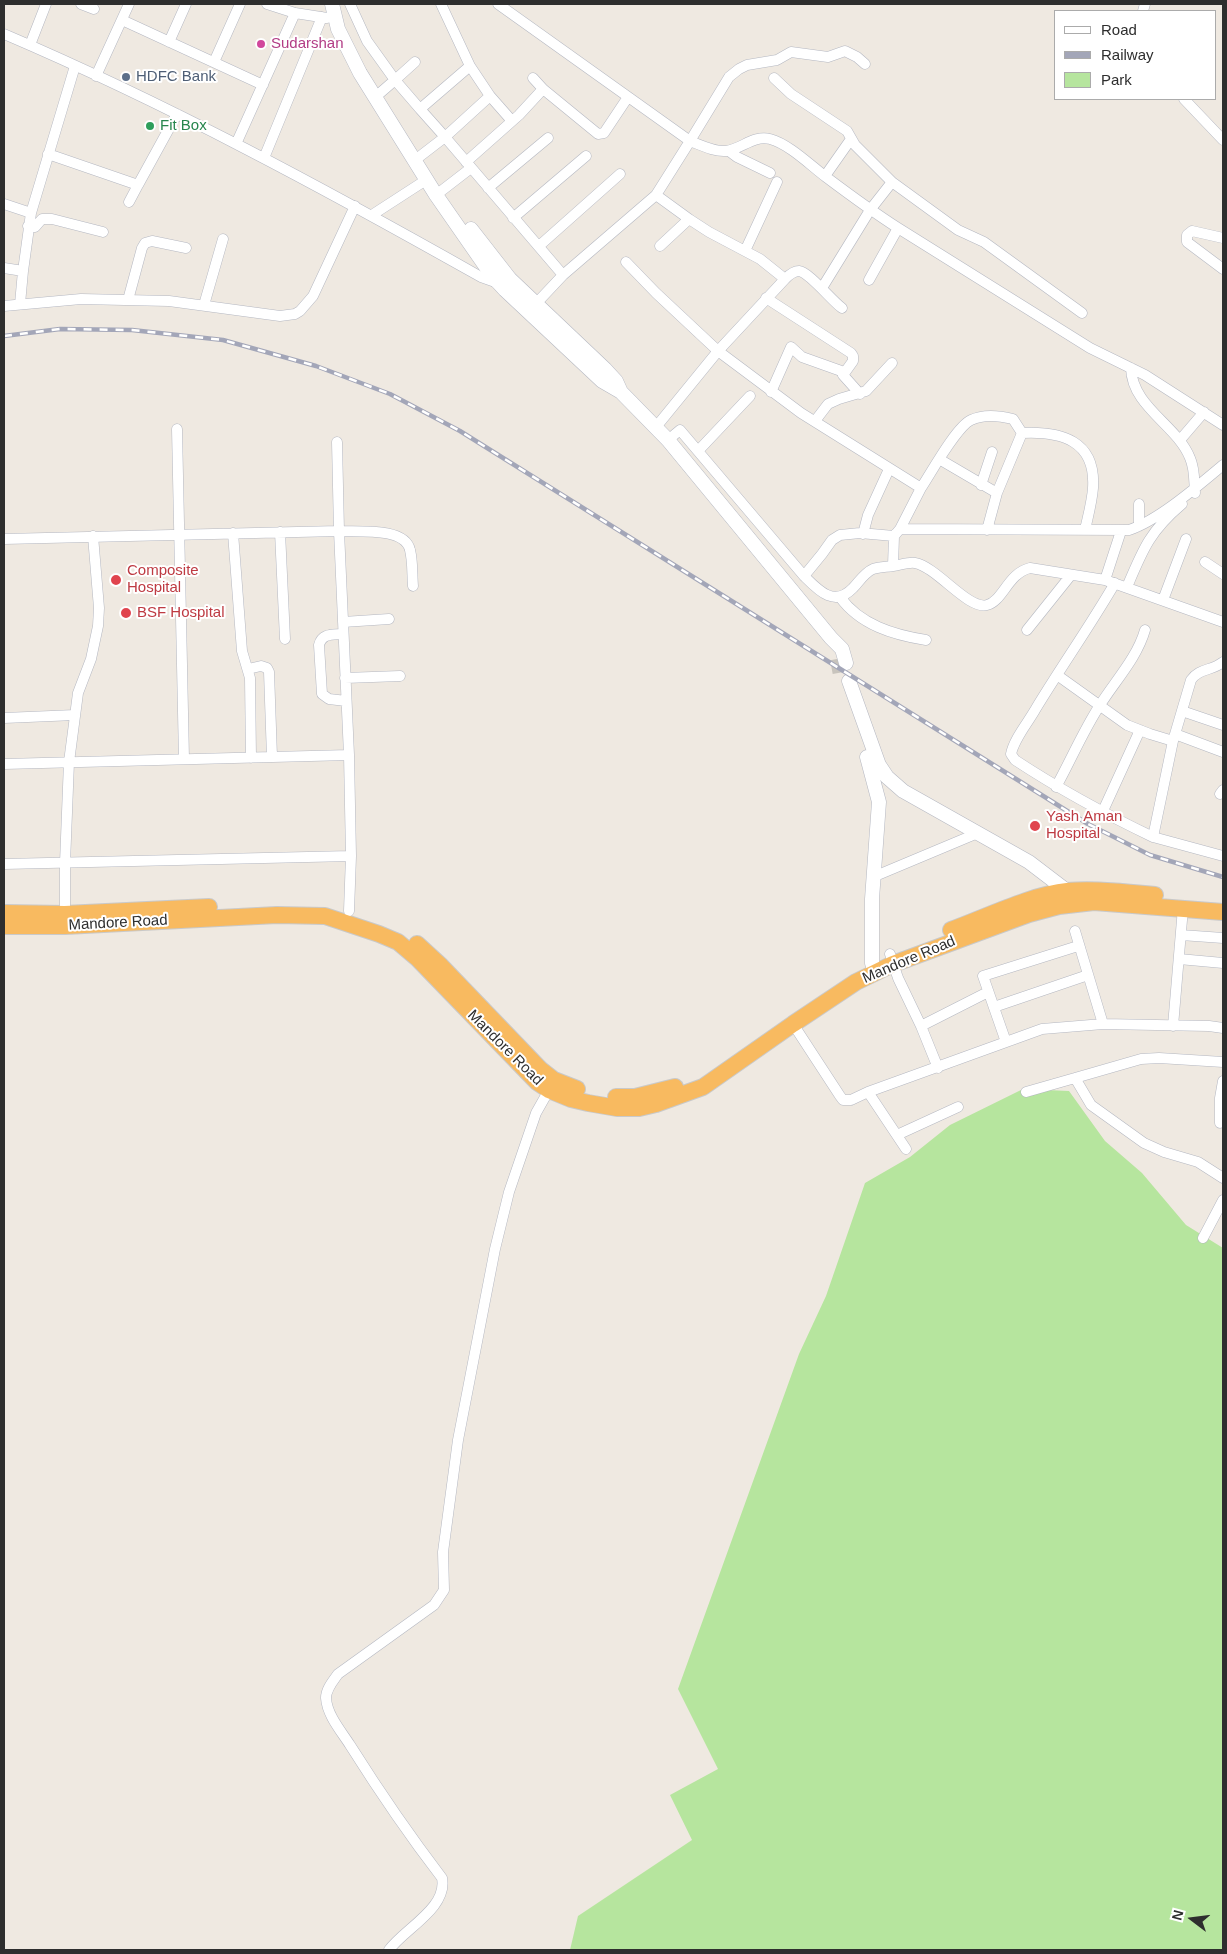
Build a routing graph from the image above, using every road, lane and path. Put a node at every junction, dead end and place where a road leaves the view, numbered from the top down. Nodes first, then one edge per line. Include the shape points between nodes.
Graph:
1 (46, 4) edge
2 (81, 4) edge
3 (129, 4) edge
4 (186, 4) edge
5 (240, 4) edge
6 (267, 4) edge
7 (332, 4) edge
8 (339, 4) edge
9 (350, 4) edge
10 (441, 4) edge
11 (498, 4) edge
12 (94, 9) dead end
13 (295, 13) junction
14 (328, 18) junction
15 (122, 20) junction
16 (4, 34) edge
17 (169, 42) junction
18 (30, 45) junction
19 (214, 62) junction
20 (415, 62) dead end
21 (865, 64) dead end
22 (76, 66) junction
23 (470, 66) junction
24 (96, 76) junction
25 (533, 78) dead end
26 (774, 78) dead end
27 (395, 80) junction
28 (263, 85) junction
29 (543, 89) junction
30 (380, 94) junction
31 (490, 96) junction
32 (628, 97) junction
33 (1185, 100) edge
34 (420, 109) junction
35 (177, 114) junction
36 (512, 121) junction
37 (445, 137) junction
38 (548, 138) dead end
39 (851, 139) junction
40 (1223, 140) edge
41 (690, 141) junction
42 (236, 144) junction
43 (729, 151) junction
44 (48, 154) junction
45 (586, 156) dead end
46 (419, 157) junction
47 (264, 158) junction
48 (469, 165) junction
49 (770, 173) dead end
50 (620, 174) dead end
51 (825, 176) junction
52 (426, 180) junction
53 (777, 182) dead end
54 (892, 182) junction
55 (138, 185) junction
56 (488, 188) junction
57 (439, 192) junction
58 (656, 195) junction
59 (129, 202) dead end
60 (4, 204) edge
61 (355, 206) junction
62 (870, 210) junction
63 (31, 213) junction
64 (372, 215) junction
65 (513, 218) junction
66 (689, 219) junction
67 (28, 226) junction
68 (898, 228) junction
69 (103, 232) dead end
70 (1223, 238) edge
71 (223, 239) dead end
72 (540, 246) junction
73 (660, 246) dead end
74 (186, 248) dead end
75 (744, 251) junction
76 (626, 262) dead end
77 (493, 266) junction
78 (4, 268) edge
79 (1223, 269) edge
80 (23, 271) junction
81 (471, 271) junction
82 (563, 275) junction
83 (785, 279) junction
84 (869, 280) dead end
85 (505, 281) junction
86 (822, 288) junction
87 (766, 298) junction
88 (128, 300) junction
89 (20, 304) junction
90 (204, 305) junction
91 (4, 306) edge
92 (532, 307) junction
93 (842, 308) dead end
94 (1082, 313) dead end
95 (718, 352) junction
96 (892, 363) dead end
97 (1131, 368) junction
98 (844, 372) junction
99 (771, 392) junction
100 (860, 394) junction
101 (750, 396) dead end
102 (1204, 412) junction
103 (815, 421) junction
104 (1223, 425) edge
105 (656, 427) junction
106 (177, 429) dead end
107 (1022, 433) junction
108 (668, 440) junction
109 (1180, 440) junction
110 (337, 442) dead end
111 (698, 451) junction
112 (992, 452) dead end
113 (939, 459) junction
114 (1223, 465) edge
115 (889, 469) junction
116 (981, 485) junction
117 (921, 488) junction
118 (1194, 488) junction
119 (997, 493) junction
120 (1139, 504) dead end
121 (1140, 526) junction
122 (987, 530) junction
123 (1085, 530) junction
124 (339, 531) junction
125 (1121, 531) junction
126 (280, 532) junction
127 (897, 532) junction
128 (233, 533) junction
129 (179, 534) junction
130 (863, 534) junction
131 (93, 536) junction
132 (4, 539) edge
133 (1186, 539) dead end
134 (1205, 562) dead end
135 (893, 566) junction
136 (1223, 574) edge
137 (1071, 575) junction
138 (804, 576) junction
139 (1110, 581) junction
140 (413, 586) dead end
141 (1127, 587) junction
142 (840, 597) junction
143 (1164, 600) junction
144 (389, 619) dead end
145 (343, 622) junction
146 (1223, 622) edge
147 (1027, 630) dead end
148 (1145, 630) dead end
149 (344, 634) junction
150 (285, 639) dead end
151 (926, 640) dead end
152 (1223, 662) edge
153 (248, 669) junction
154 (843, 669) junction
155 (1057, 675) junction
156 (400, 676) dead end
157 (346, 678) junction
158 (346, 701) junction
159 (1100, 705) junction
160 (1182, 711) junction
161 (75, 715) junction
162 (4, 718) edge
163 (1223, 725) edge
164 (1140, 730) junction
165 (1174, 738) junction
166 (1223, 752) edge
167 (349, 755) junction
168 (272, 757) junction
169 (251, 758) junction
170 (184, 759) junction
171 (69, 762) junction
172 (4, 764) edge
173 (1056, 787) junction
174 (1102, 813) junction
175 (978, 833) junction
176 (1153, 837) junction
177 (351, 856) junction
178 (1223, 856) edge
179 (64, 863) junction
180 (4, 864) edge
181 (873, 877) junction
182 (1067, 891) junction
183 (1223, 902) edge
184 (1184, 908) junction
185 (349, 911) junction
186 (1223, 912) edge
187 (4, 913) edge
188 (65, 920) junction
189 (4, 926) edge
190 (1074, 931) dead end
191 (1181, 935) junction
192 (1223, 938) edge
193 (1078, 946) junction
194 (892, 959) junction
195 (1179, 959) junction
196 (1223, 963) edge
197 (873, 968) junction
198 (1088, 975) junction
199 (988, 992) junction
200 (994, 1007) junction
201 (793, 1024) junction
202 (1103, 1024) junction
203 (921, 1026) junction
204 (1173, 1026) junction
205 (1223, 1028) edge
206 (1006, 1042) junction
207 (1223, 1062) edge
208 (938, 1068) junction
209 (1075, 1078) junction
210 (1223, 1081) edge
211 (549, 1090) junction
212 (868, 1092) junction
213 (1026, 1092) dead end
214 (958, 1107) dead end
215 (1220, 1123) dead end
216 (897, 1134) junction
217 (906, 1149) dead end
218 (1223, 1178) edge
219 (1223, 1200) edge
220 (1203, 1238) dead end
221 (388, 1950) edge

1 - 18 street
2 - 12 street
3 - 15 street
4 - 17 street
5 - 19 street
6 - 13 street
7 - 14 main road
8 - 30 main road via 353,48
9 - 27 street via 366,41
10 - 23 street
11 - 32 street
13 - 14 street
13 - 28 street
14 - 47 street
14 - 52 main road
15 - 17 street
15 - 24 street
16 - 18 street
17 - 19 street
18 - 22 street
19 - 28 street
20 - 27 street
21 - 41 street via 845,51 828,57 791,52 777,60 747,65 729,77
22 - 24 street
22 - 44 street
23 - 31 street
23 - 34 street
24 - 35 street
25 - 29 street
26 - 39 street via 797,99 847,132
27 - 30 street
27 - 34 street
28 - 42 street
29 - 32 street via 602,135
29 - 36 street
30 - 46 main road
31 - 36 street
31 - 37 street
32 - 41 street
33 - 40 street
34 - 37 street
35 - 42 street
35 - 55 street
36 - 48 street
37 - 46 street
37 - 48 street
38 - 56 street
39 - 51 street
39 - 54 street
41 - 43 street via 713,150
41 - 58 street
42 - 47 street
43 - 49 street
43 - 51 street via 754,139 770,139 795,152
44 - 55 street
44 - 63 street
45 - 65 street
46 - 57 main road
47 - 61 street
48 - 56 street
48 - 57 street
50 - 72 street
51 - 62 street
52 - 57 main road
52 - 64 street
53 - 75 street
54 - 62 street
54 - 94 street via 958,230 984,242
55 - 59 street
56 - 65 street
57 - 77 main road
58 - 66 street
58 - 82 street
60 - 63 street
61 - 64 street
61 - 90 street via 312,296 300,311 280,316
62 - 68 street
62 - 86 street
63 - 67 street
64 - 81 street
65 - 72 street
66 - 73 street
66 - 75 street
67 - 69 street via 35,227 42,220 52,218
67 - 80 street
68 - 84 street
68 - 97 street via 1090,348
70 - 79 street via 1192,231 1187,236 1187,242
71 - 90 street
72 - 82 street
74 - 88 street via 145,243
75 - 83 street
76 - 95 street
77 - 81 street
77 - 85 main road
78 - 80 street
80 - 89 street
81 - 85 street via 487,280
82 - 92 street
83 - 86 street via 799,271
83 - 87 street
85 - 92 main road
86 - 93 street
87 - 95 street
87 - 98 street via 851,353 853,361
88 - 89 street via 81,299
88 - 90 street
89 - 91 street
92 - 105 main road via 605,368 621,392
95 - 99 street
95 - 105 street
96 - 100 street
97 - 102 street
97 - 109 street via 1141,399
98 - 99 street via 802,357 792,347
98 - 100 street via 844,378
99 - 103 street
100 - 103 street via 828,404
101 - 111 street
102 - 104 street
102 - 109 street
103 - 115 street
105 - 108 main road
106 - 129 street
107 - 113 street via 1017,423 1008,418 997,416 972,420 959,431
107 - 119 street
107 - 123 street via 1043,432 1062,436 1086,451 1093,487
108 - 111 street via 680,430
108 - 154 main road via 831,638
109 - 118 street via 1190,458
110 - 124 street
111 - 138 street
112 - 116 street
113 - 116 street
113 - 117 street
114 - 118 street
115 - 117 street
115 - 130 street
116 - 119 street
117 - 127 street
118 - 121 street
118 - 141 street via 1195,492 1153,533
119 - 122 street
120 - 121 street
121 - 125 street
122 - 123 street
122 - 127 street
123 - 125 street
124 - 126 street
124 - 140 street via 400,536 410,549
124 - 145 street
125 - 139 street
126 - 128 street
126 - 150 street
127 - 130 street
127 - 135 street
128 - 129 street
128 - 153 street via 242,651
129 - 131 street
129 - 170 street
130 - 138 street via 832,540
131 - 132 street
131 - 161 street via 98,626 92,659 78,693
133 - 143 street
134 - 136 street
135 - 137 street via 914,563 928,568 980,605 988,605 995,600 1023,570 1030,568
135 - 142 street via 873,569
137 - 139 street
137 - 147 street
138 - 142 street via 819,591
139 - 141 street
139 - 155 street
141 - 143 street
142 - 151 street via 878,628
143 - 146 street
144 - 145 street
145 - 149 street
148 - 159 street via 1124,671
149 - 157 street
149 - 158 street via 324,636 319,645 322,694 329,699
152 - 160 street via 1195,674
153 - 168 street via 261,666 269,672
153 - 169 street
154 - 175 main road via 882,772 903,790
154 - 181 main road via 845,698 879,797
155 - 159 street
155 - 173 street via 1011,754 1014,760
156 - 157 street
157 - 158 street
158 - 167 street
159 - 164 street via 1127,725
159 - 173 street
160 - 163 street
160 - 165 street
161 - 162 street
161 - 171 street
164 - 165 street
164 - 174 street
165 - 166 street
165 - 176 street
167 - 168 street
167 - 177 street
168 - 169 street
169 - 170 street
170 - 171 street
171 - 172 street
171 - 179 street
173 - 174 street
174 - 176 street
175 - 181 street
175 - 182 main road via 1029,862
176 - 178 street
177 - 179 street
177 - 185 street
179 - 180 street
179 - 188 street
181 - 197 main road
182 - 183 highway, Mandore Road via 1129,892
182 - 194 highway, Mandore Road via 1031,900
184 - 186 highway, Mandore Road
184 - 191 street
184 - 194 highway, Mandore Road via 1094,902 1059,906
185 - 188 highway, Mandore Road via 320,905 272,904
185 - 197 highway, Mandore Road via 394,929 421,946 554,1080 570,1088 618,1097 654,1093 699,1077 823,992
187 - 188 highway, Mandore Road
188 - 189 highway, Mandore Road
188 - 211 highway, Mandore Road via 325,916 362,927 398,942 418,959 537,1082
190 - 193 street
191 - 192 street
191 - 195 street
193 - 198 street
193 - 199 street via 983,976
194 - 197 highway, Mandore Road
194 - 203 street
195 - 196 street
195 - 204 street
197 - 201 highway, Mandore Road
198 - 200 street
198 - 202 street
199 - 200 street
199 - 203 street
200 - 206 street
201 - 211 highway, Mandore Road via 704,1087 656,1104 617,1108 571,1099
201 - 212 street via 843,1100
202 - 204 street
202 - 206 street via 1042,1029
203 - 208 street
204 - 205 street
206 - 208 street
207 - 209 street via 1141,1059
208 - 212 street
209 - 213 street
209 - 218 street via 1091,1105 1144,1144 1205,1165
210 - 215 street
211 - 221 street via 536,1113 509,1192 485,1294 456,1449 443,1552 444,1590 434,1605 338,1674 326,1696 332,1716 358,1758 394,1814 442,1878 444,1887 434,1906
212 - 216 street
214 - 216 street
216 - 217 street
219 - 220 street

